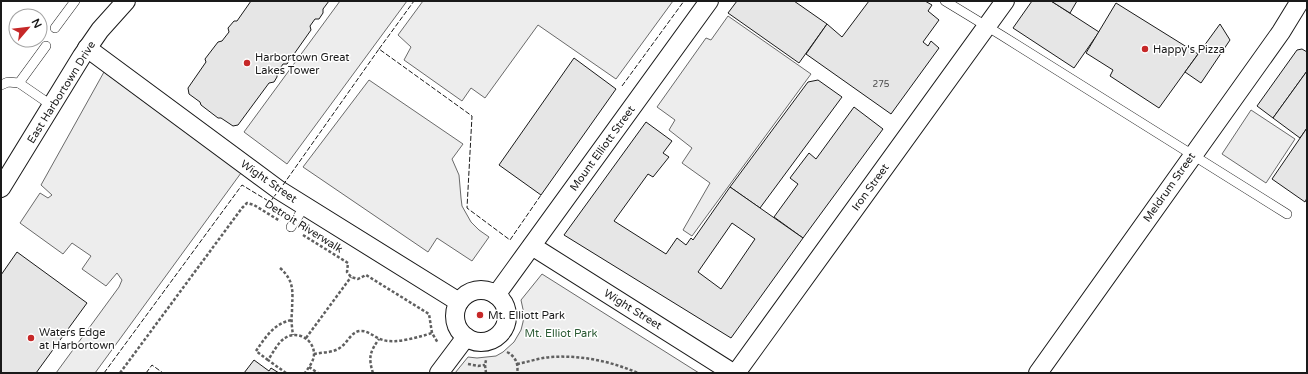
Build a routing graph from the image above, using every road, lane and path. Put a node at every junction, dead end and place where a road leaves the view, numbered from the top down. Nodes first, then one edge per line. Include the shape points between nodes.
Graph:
1 (75, 1) edge
2 (126, 1) edge
3 (708, 1) edge
4 (945, 1) edge
5 (1005, 1) edge
6 (1300, 1) edge
7 (986, 26) junction
8 (55, 28) dead end
9 (45, 48) edge
10 (87, 48) junction
11 (19, 83) junction
12 (1, 85) edge
13 (51, 105) junction
14 (1192, 155) junction
15 (1, 188) edge
16 (305, 206) junction
17 (1287, 214) dead end
18 (291, 227) junction
19 (532, 246) junction
20 (280, 268) dead end
21 (351, 277) junction
22 (496, 295) junction
23 (459, 302) junction
24 (292, 320) junction
25 (432, 333) junction
26 (293, 335) junction
27 (466, 336) junction
28 (306, 338) junction
29 (379, 339) junction
30 (442, 347) dead end
31 (507, 352) dead end
32 (314, 354) junction
33 (268, 360) junction
34 (486, 360) dead end
35 (463, 362) dead end
36 (517, 364) junction
37 (485, 365) junction
38 (310, 367) junction
39 (282, 372) edge
40 (120, 373) edge
41 (286, 373) edge
42 (305, 373) edge
43 (318, 373) edge
44 (373, 373) edge
45 (439, 373) edge
46 (486, 373) edge
47 (516, 373) edge
48 (638, 373) edge
49 (734, 373) edge
50 (1038, 373) edge

1 - 8 lane
2 - 10 street, East Harbortown Drive
3 - 19 street, Mount Elliott Street
4 - 7 lane
5 - 7 street, Iron Street
6 - 14 street, Meldrum Street via 1281,32
7 - 14 lane
7 - 49 street, Iron Street
9 - 11 lane
10 - 13 street, East Harbortown Drive
10 - 16 street, Wight Street via 279,190
11 - 12 lane via 8,82
11 - 13 lane
13 - 15 street, East Harbortown Drive
14 - 17 lane
14 - 50 street, Meldrum Street
16 - 18 lane
16 - 23 street, Wight Street
18 - 21 path, Detroit Riverwalk via 348,263 347,272
18 - 40 path, Detroit Riverwalk via 247,203
19 - 22 street, Mount Elliott Street
19 - 49 street, Wight Street
20 - 24 path via 288,278 293,292
21 - 25 path via 358,279 366,275 429,314
21 - 28 path
22 - 23 street via 477,290 470,292
22 - 27 street via 504,305 507,316 502,331 488,341 480,342
23 - 27 street via 455,316 460,331
24 - 26 path
24 - 33 path via 273,329 256,351
25 - 29 path via 397,341
25 - 30 path
26 - 28 path
26 - 33 path via 284,338
27 - 45 street
28 - 32 path
29 - 32 path via 367,332 358,332 337,350
29 - 44 path via 370,357
31 - 36 path
32 - 38 path
33 - 39 path
34 - 37 path
35 - 37 path via 471,366
36 - 47 path
36 - 48 path via 549,358 589,358
37 - 46 path
38 - 42 path
38 - 43 path
39 - 41 path

